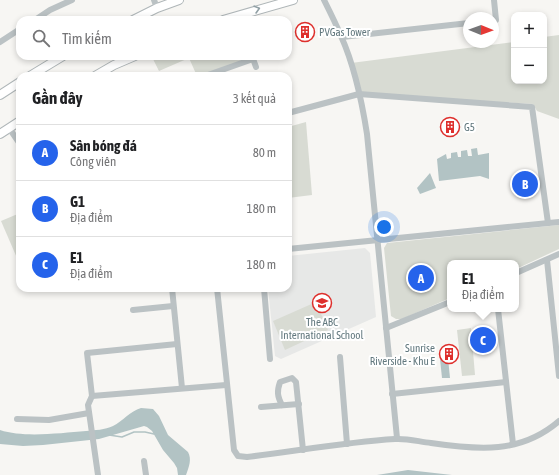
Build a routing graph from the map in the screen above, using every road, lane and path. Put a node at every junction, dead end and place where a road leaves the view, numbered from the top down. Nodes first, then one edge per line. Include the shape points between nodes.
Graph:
1 (72, 0) edge
2 (154, 0) edge
3 (179, 0) edge
4 (293, 0) edge
5 (324, 0) edge
6 (494, 0) edge
7 (157, 8) junction
8 (495, 12) edge
9 (40, 16) edge
10 (140, 16) edge
11 (244, 16) edge
12 (463, 24) edge
13 (16, 32) edge
14 (342, 37) junction
15 (0, 42) edge
16 (56, 60) edge
17 (126, 60) edge
18 (245, 60) edge
19 (253, 60) edge
20 (256, 67) dead end
21 (37, 72) edge
22 (102, 72) edge
23 (215, 72) edge
24 (16, 85) edge
25 (359, 94) junction
26 (0, 95) edge
27 (292, 112) edge
28 (16, 124) edge
29 (9, 128) junction
30 (0, 134) edge
31 (16, 138) edge
32 (559, 222) edge
33 (548, 223) junction
34 (377, 239) junction
35 (292, 249) edge
36 (559, 254) edge
37 (547, 260) junction
38 (519, 272) edge
39 (172, 292) edge
40 (216, 292) edge
41 (264, 292) edge
42 (447, 303) edge
43 (173, 306) junction
44 (133, 310) dead end
45 (498, 312) edge
46 (386, 328) junction
47 (177, 344) junction
48 (340, 357) dead end
49 (270, 359) dead end
50 (559, 376) edge
51 (506, 382) junction
52 (226, 385) junction
53 (182, 388) junction
54 (392, 394) junction
55 (92, 396) junction
56 (299, 404) junction
57 (282, 405) junction
58 (261, 407) dead end
59 (89, 413) junction
60 (17, 418) dead end
61 (559, 421) edge
62 (397, 438) junction
63 (348, 444) junction
64 (513, 444) junction
65 (303, 450) junction
66 (144, 461) dead end
67 (98, 475) edge
68 (146, 475) edge

1 - 9 street
2 - 7 street
3 - 7 main road
11 -> 4 main road
5 - 14 street
6 - 8 street
7 - 10 main road
12 - 14 street
13 - 15 street
14 - 25 street
16 - 21 main road
17 - 22 main road
18 - 23 street
19 - 20 street
24 - 26 main road
25 - 27 street
25 - 33 street via 532,107
25 - 34 street via 367,134
28 - 29 main road
29 - 30 main road
29 - 31 street
32 - 33 street
33 - 34 street
34 - 35 street
34 - 46 street
36 - 37 street
37 - 38 street
37 - 50 street
39 - 43 street
40 - 52 street
41 - 49 street
42 - 46 street
43 - 44 street
43 - 47 street
45 - 51 street
46 - 54 street
47 - 53 street
47 - 55 street via 87,353
48 - 63 street
51 - 54 street
51 - 64 street
52 - 53 street
52 - 65 street via 234,450 238,456
53 - 55 street
54 - 62 street
55 - 59 street via 88,405
56 - 57 street
56 - 57 street via 296,382 292,378 280,382 278,398
56 - 65 street
57 - 58 street
59 - 60 street via 49,420
59 - 67 street
61 - 64 street via 540,434
62 - 63 street
62 - 64 street via 473,448
63 - 65 street
66 - 68 street

